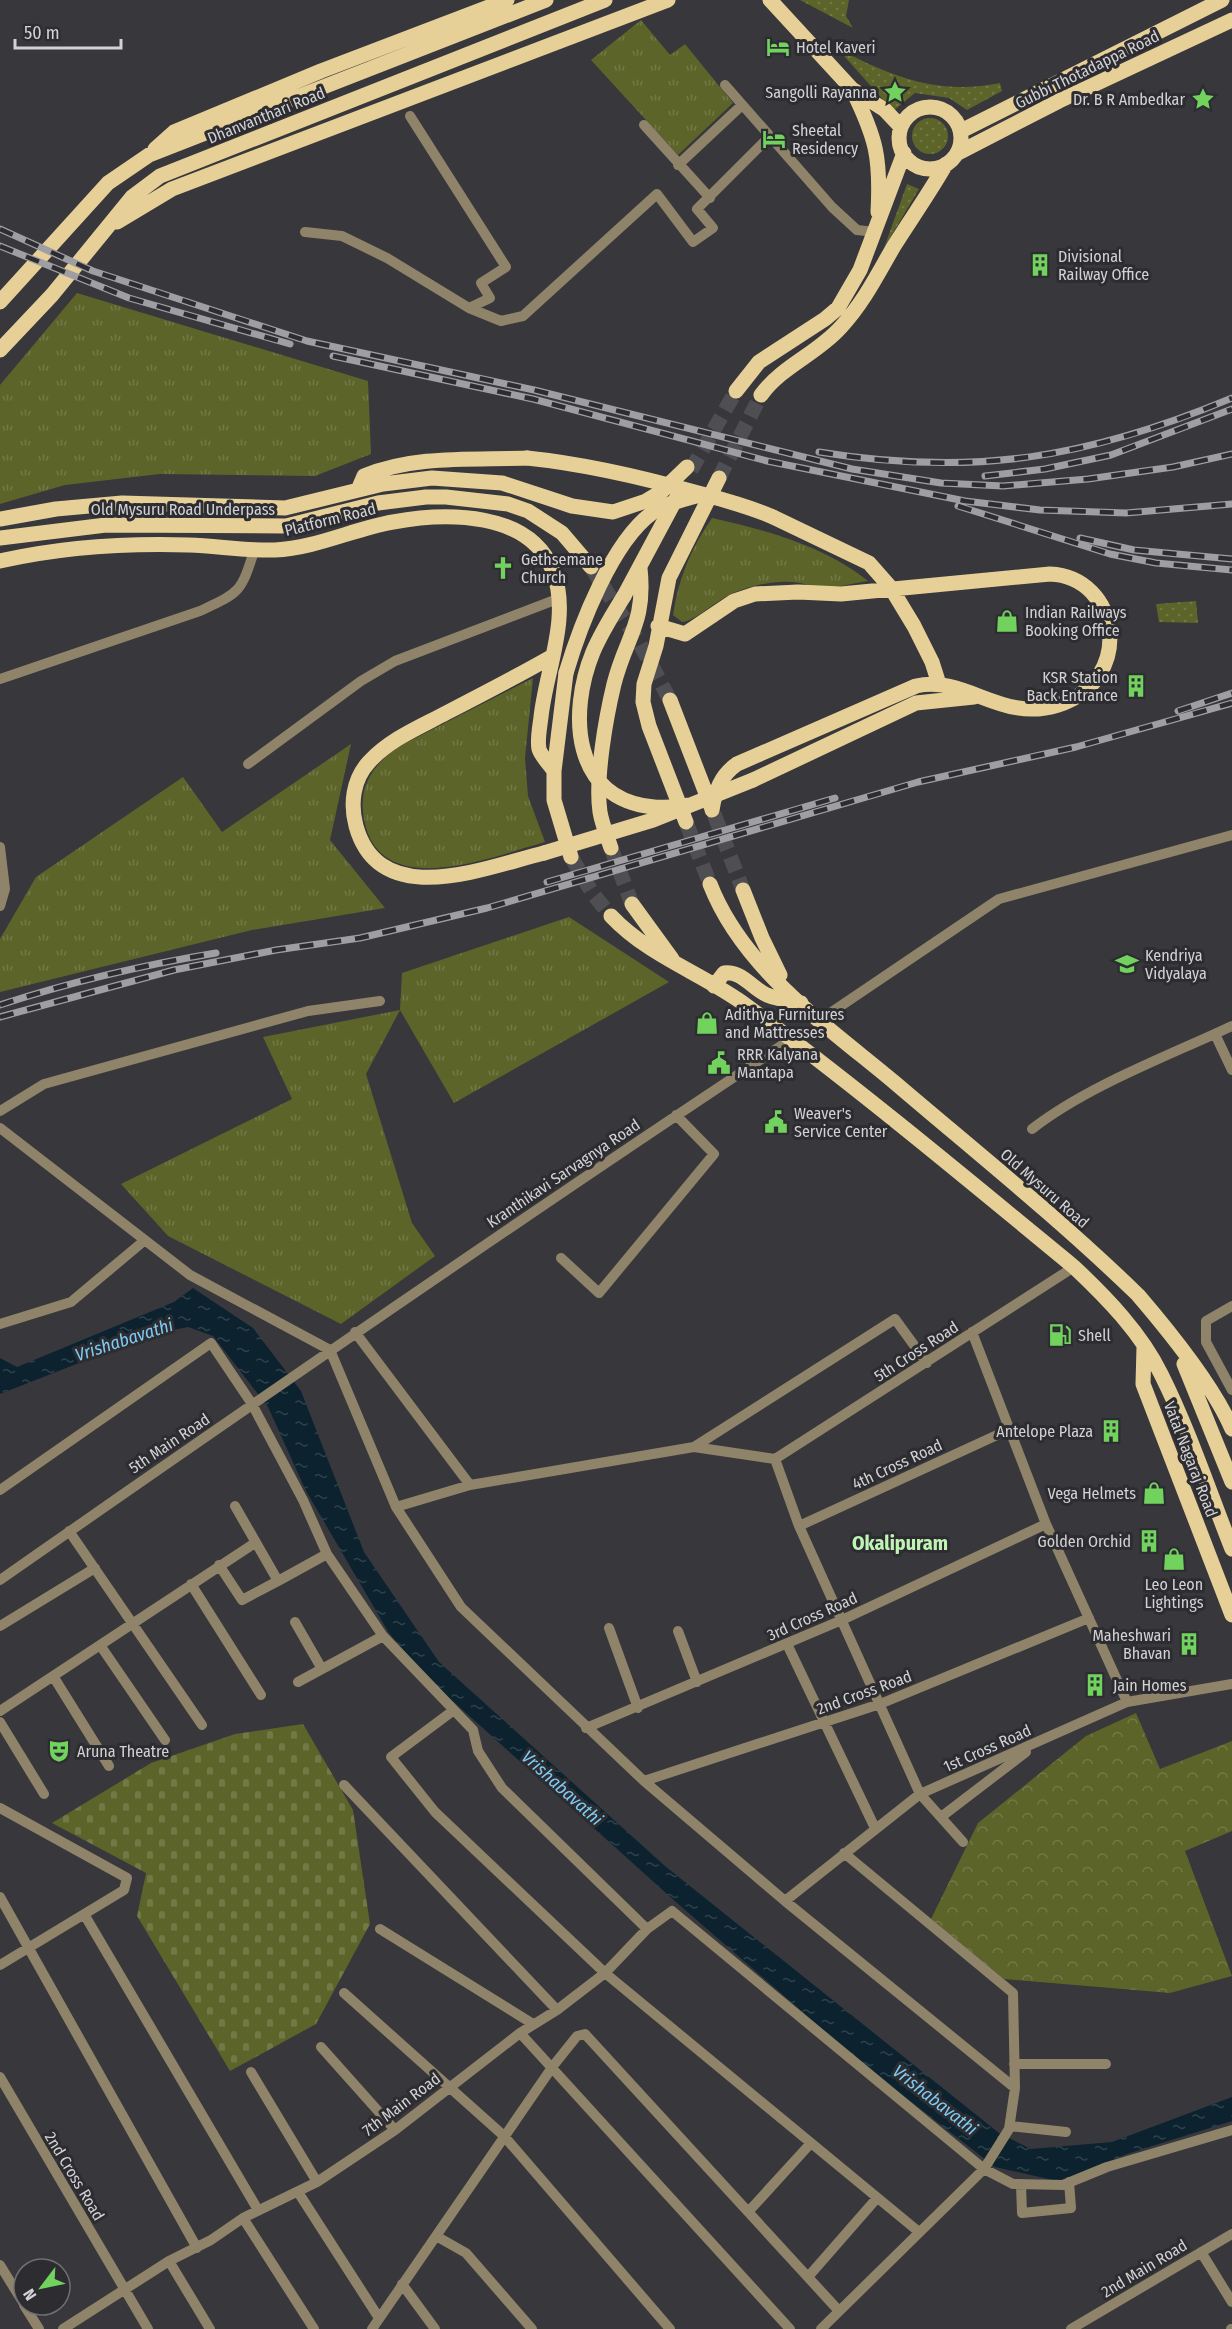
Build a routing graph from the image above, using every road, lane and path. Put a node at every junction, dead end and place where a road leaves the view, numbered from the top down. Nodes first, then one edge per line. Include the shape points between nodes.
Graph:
1 (507, 0) edge
2 (546, 0) edge
3 (605, 0) edge
4 (668, 0) edge
5 (770, 0) edge
6 (1222, 0) edge
7 (1232, 20) edge
8 (725, 85) dead end
9 (852, 89) junction
10 (742, 105) junction
11 (410, 116) dead end
12 (644, 125) dead end
13 (901, 127) junction
14 (961, 131) junction
15 (769, 137) junction
16 (904, 153) junction
17 (958, 153) junction
18 (149, 155) junction
19 (946, 164) junction
20 (678, 165) junction
21 (710, 198) junction
22 (876, 228) junction
23 (104, 230) junction
24 (305, 232) dead end
25 (0, 302) edge
26 (470, 308) junction
27 (0, 350) edge
28 (735, 391) tunnel mouth
29 (760, 395) tunnel mouth
30 (719, 478) tunnel mouth
31 (358, 489) junction
32 (702, 494) junction
33 (0, 519) edge
34 (0, 538) edge
35 (254, 551) junction
36 (0, 561) edge
37 (591, 567) tunnel mouth
38 (640, 568) junction
39 (891, 588) junction
40 (560, 597) junction
41 (658, 626) junction
42 (551, 657) junction
43 (0, 679) edge
44 (939, 684) junction
45 (977, 697) junction
46 (670, 700) tunnel mouth
47 (248, 764) dead end
48 (554, 771) junction
49 (691, 805) junction
50 (686, 822) tunnel mouth
51 (1232, 835) edge
52 (0, 847) edge
53 (611, 848) tunnel mouth
54 (571, 857) tunnel mouth
55 (710, 884) tunnel mouth
56 (743, 890) tunnel mouth
57 (632, 904) tunnel mouth
58 (0, 906) edge
59 (611, 916) tunnel mouth
60 (680, 968) junction
61 (714, 986) junction
62 (380, 1001) dead end
63 (801, 1004) junction
64 (820, 1020) junction
65 (1232, 1026) edge
66 (1215, 1034) junction
67 (790, 1040) junction
68 (1232, 1070) edge
69 (0, 1111) edge
70 (676, 1115) junction
71 (0, 1128) edge
72 (1032, 1129) dead end
73 (145, 1240) junction
74 (561, 1258) dead end
75 (1074, 1267) junction
76 (1232, 1306) edge
77 (0, 1324) edge
78 (355, 1332) junction
79 (972, 1332) junction
80 (1174, 1339) junction
81 (1144, 1347) junction
82 (330, 1350) junction
83 (927, 1363) junction
84 (1232, 1390) edge
85 (252, 1404) junction
86 (1232, 1429) edge
87 (1008, 1430) junction
88 (694, 1448) junction
89 (775, 1459) junction
90 (1232, 1482) edge
91 (470, 1485) junction
92 (0, 1490) edge
93 (235, 1506) dead end
94 (396, 1507) junction
95 (1046, 1524) junction
96 (799, 1526) junction
97 (69, 1531) junction
98 (255, 1543) junction
99 (1232, 1549) edge
100 (327, 1554) junction
101 (219, 1565) junction
102 (95, 1568) junction
103 (0, 1580) edge
104 (278, 1581) junction
105 (191, 1584) junction
106 (1232, 1615) edge
107 (1089, 1618) junction
108 (842, 1620) junction
109 (295, 1622) dead end
110 (132, 1623) junction
111 (0, 1626) edge
112 (609, 1628) dead end
113 (678, 1631) dead end
114 (383, 1636) junction
115 (787, 1644) junction
116 (100, 1645) junction
117 (322, 1669) junction
118 (53, 1676) junction
119 (298, 1682) dead end
120 (697, 1682) junction
121 (1232, 1684) edge
122 (261, 1695) dead end
123 (1127, 1702) junction
124 (880, 1704) junction
125 (638, 1708) junction
126 (454, 1710) junction
127 (0, 1711) edge
128 (826, 1721) junction
129 (0, 1722) edge
130 (202, 1725) dead end
131 (586, 1728) junction
132 (165, 1740) dead end
133 (1040, 1741) junction
134 (109, 1766) dead end
135 (644, 1781) junction
136 (344, 1785) dead end
137 (44, 1794) dead end
138 (920, 1794) junction
139 (0, 1808) edge
140 (941, 1818) junction
141 (875, 1828) junction
142 (963, 1842) dead end
143 (844, 1853) junction
144 (0, 1897) edge
145 (785, 1901) junction
146 (84, 1914) junction
147 (380, 1929) dead end
148 (647, 1929) junction
149 (30, 1947) junction
150 (0, 1965) edge
151 (605, 1973) junction
152 (344, 1993) dead end
153 (557, 2010) junction
154 (533, 2024) junction
155 (520, 2033) junction
156 (321, 2047) dead end
157 (1014, 2064) junction
158 (1106, 2064) dead end
159 (553, 2066) junction
160 (251, 2072) dead end
161 (0, 2077) edge
162 (450, 2087) junction
163 (1015, 2088) junction
164 (1009, 2128) junction
165 (395, 2130) junction
166 (1232, 2130) edge
167 (1066, 2132) dead end
168 (504, 2136) junction
169 (811, 2143) junction
170 (985, 2168) junction
171 (317, 2182) junction
172 (1070, 2182) junction
173 (1022, 2184) junction
174 (298, 2192) junction
175 (877, 2198) junction
176 (258, 2210) junction
177 (749, 2211) junction
178 (243, 2218) junction
179 (919, 2232) junction
180 (1232, 2234) edge
181 (436, 2236) junction
182 (196, 2248) junction
183 (1201, 2252) junction
184 (169, 2261) junction
185 (0, 2265) edge
186 (808, 2277) junction
187 (402, 2284) junction
188 (12, 2285) edge
189 (125, 2289) junction
190 (1232, 2302) edge
191 (839, 2311) junction
192 (379, 2318) junction
193 (63, 2329) edge
194 (148, 2329) edge
195 (210, 2329) edge
196 (314, 2329) edge
197 (372, 2329) edge
198 (435, 2329) edge
199 (532, 2329) edge
200 (670, 2329) edge
201 (790, 2329) edge
202 (821, 2329) edge
203 (1071, 2329) edge

1 - 18 main road via 174,132
2 - 18 main road, Dhanvanthari Road
3 - 23 main road, Dhanvanthari Road via 160,176 132,197
4 - 23 main road via 172,189
5 - 9 main road
6 - 14 main road, Gubbi Thotadappa Road
7 - 17 main road, Gubbi Thotadappa Road
8 - 10 street
9 - 13 main road via 885,110
9 - 22 main road via 870,125 879,158
10 - 15 street
10 - 20 street
11 - 26 street via 506,267 481,283 490,298
12 - 20 street
13 - 14 main road via 915,111 935,107 945,111
13 - 16 main road
14 - 17 main road
15 - 21 street
15 - 22 street via 857,230
16 - 19 main road via 910,161 927,169
16 - 22 main road
17 - 19 main road
18 - 25 main road, Dhanvanthari Road via 108,183
19 - 29 main road via 872,288 839,330 782,372
20 - 21 street
21 - 26 street via 697,209 712,228 693,242 657,194 523,316 501,321
22 - 28 main road via 860,270 838,308 759,362
23 - 27 main road, Dhanvanthari Road via 52,295
24 - 26 street via 342,236
30 - 41 main road via 677,558
31 - 32 main road, bridge via 364,476 384,468 426,461 527,458 606,468
31 - 33 main road via 285,508 122,503 56,508
31 - 38 main road via 432,478 476,479 519,487 572,506 613,512 646,501 689,469
32 - 39 main road, bridge via 750,506 869,563
32 - 48 main road, bridge via 654,512 631,532 616,555 566,673
34 - 37 main road, Old Mysuru Road Underpass via 106,525 286,526 395,500 446,497 508,504 528,511 562,533
35 - 36 main road, Platform Road via 189,545 92,547
35 - 40 main road, Platform Road via 316,543 401,520 471,518 514,530 537,544 553,569
35 - 43 street via 243,584 226,599
38 - 49 main road, bridge via 599,639 587,670 579,729 585,760 617,796 652,807
38 - 53 main road via 640,613 614,683 598,789 600,814
39 - 41 main road via 841,594 755,594 734,601 685,634
39 - 44 main road via 932,662
39 - 45 main road via 1050,574 1073,578 1095,598 1106,617 1111,646 1106,667 1084,693 1061,704 1024,710
40 - 42 main road, Platform Road
40 - 47 street via 395,662 361,681
41 - 50 main road via 643,702
42 - 48 main road, Platform Road via 539,749
42 - 49 main road, bridge via 390,744 362,772 352,801 358,831 378,862 410,877 449,876 544,853
44 - 45 main road
44 - 46 main road via 899,692 737,764 727,772 716,792 713,812
45 - 49 main road, bridge via 916,703
48 - 54 main road via 554,800
51 - 64 street via 999,899
52 - 58 street via 5,890
55 - 63 main road via 738,938
56 - 63 main road via 769,955
57 - 60 main road via 643,924
59 - 60 main road via 643,945
60 - 61 main road
61 - 63 main road via 724,973 732,972 764,994
61 - 67 main road via 742,1002
62 - 69 street via 308,1011 44,1084
63 - 64 main road, Old Mysuru Road
64 - 80 main road, Old Mysuru Road via 1117,1274
65 - 66 street
66 - 68 street
66 - 72 street via 1100,1089
67 - 70 street, Kranthikavi Sarvagnya Road
67 - 75 main road via 878,1104
70 - 74 street via 714,1154 599,1293
70 - 78 street, Kranthikavi Sarvagnya Road
71 - 73 street
73 - 77 street via 70,1302
73 - 82 street via 190,1275
75 - 79 street, 5th Cross Road
75 - 81 main road via 1102,1294
76 - 84 street via 1206,1321 1206,1342
78 - 82 street, 5th Main Road
78 - 91 street
79 - 83 street, 5th Cross Road
79 - 87 street
80 - 86 main road, Old Mysuru Road
80 - 90 main road
81 - 99 main road via 1166,1385
81 - 106 main road, Vatal Nagaraj Road via 1143,1384
82 - 85 street, 5th Main Road
82 - 94 street
83 - 88 street via 895,1318
83 - 89 street, 5th Cross Road
85 - 92 street via 210,1343
85 - 97 street, 5th Main Road
85 - 100 street
87 - 95 street
87 - 96 street, 4th Cross Road
88 - 89 street
88 - 91 street
89 - 96 street
91 - 94 street
93 - 98 street
94 - 131 street via 461,1607
95 - 107 street
95 - 108 street, 3rd Cross Road
96 - 108 street
97 - 102 street
97 - 103 street, 5th Main Road
98 - 101 street
98 - 104 street
100 - 104 street
100 - 114 street
101 - 104 street via 242,1600
101 - 105 street
102 - 110 street
102 - 111 street
105 - 110 street
105 - 122 street
107 - 123 street
107 - 124 street, 2nd Cross Road
108 - 115 street, 3rd Cross Road
108 - 124 street
109 - 117 street
110 - 116 street
110 - 130 street
112 - 125 street
113 - 120 street
114 - 117 street
114 - 126 street
115 - 120 street, 3rd Cross Road
115 - 128 street
116 - 118 street
116 - 132 street
117 - 119 street
118 - 127 street
118 - 134 street
120 - 125 street, 3rd Cross Road
121 - 123 street, 1st Cross Road
123 - 133 street, 1st Cross Road
124 - 128 street, 2nd Cross Road
124 - 138 street
125 - 131 street, 3rd Cross Road
126 - 148 street via 473,1730 478,1751 502,1788
126 - 151 street via 391,1757 435,1812
128 - 135 street, 2nd Cross Road
128 - 141 street
129 - 137 street
131 - 135 street
133 - 138 street, 1st Cross Road
133 - 140 street
135 - 145 street
136 - 153 street
138 - 140 street
138 - 141 street, 1st Cross Road
139 - 146 street via 127,1878 124,1890
140 - 142 street
141 - 143 street, 1st Cross Road
143 - 145 street, 1st Cross Road
143 - 157 street via 1013,1993
144 - 149 street
145 - 163 street
146 - 149 street
146 - 176 street
147 - 154 street
148 - 151 street, 7th Main Road
148 - 170 street, 7th Main Road via 672,1911
149 - 150 street
149 - 182 street
151 - 153 street, 7th Main Road
151 - 169 street
152 - 162 street
153 - 154 street, 7th Main Road
154 - 155 street, 7th Main Road
155 - 159 street
155 - 162 street, 7th Main Road
156 - 165 street
157 - 158 street
157 - 163 street
159 - 168 street
159 - 177 street via 577,2036 585,2034
159 - 201 street
160 - 171 street
161 - 189 street, 2nd Cross Road
162 - 165 street, 7th Main Road
162 - 168 street
163 - 164 street
164 - 167 street
164 - 170 street
165 - 171 street, 7th Main Road
166 - 172 street
168 - 181 street
168 - 200 street
169 - 175 street
169 - 177 street
170 - 173 street via 1013,2184
170 - 179 street
171 - 174 street, 7th Main Road
172 - 173 street
172 - 173 street via 1071,2208 1022,2213
174 - 176 street, 7th Main Road
174 - 192 street
175 - 179 street
175 - 186 street
176 - 178 street, 7th Main Road
177 - 186 street
178 - 182 street, 7th Main Road
178 - 196 street
179 - 191 street
180 - 183 street, 2nd Main Road
181 - 187 street
181 - 199 street via 466,2253
182 - 184 street, 7th Main Road
183 - 190 street
183 - 203 street, 2nd Main Road
184 - 189 street, 7th Main Road
184 - 195 street
185 - 188 street
186 - 191 street
187 - 192 street
187 - 198 street
189 - 193 street, 7th Main Road
189 - 194 street
191 - 202 street
192 - 197 street

